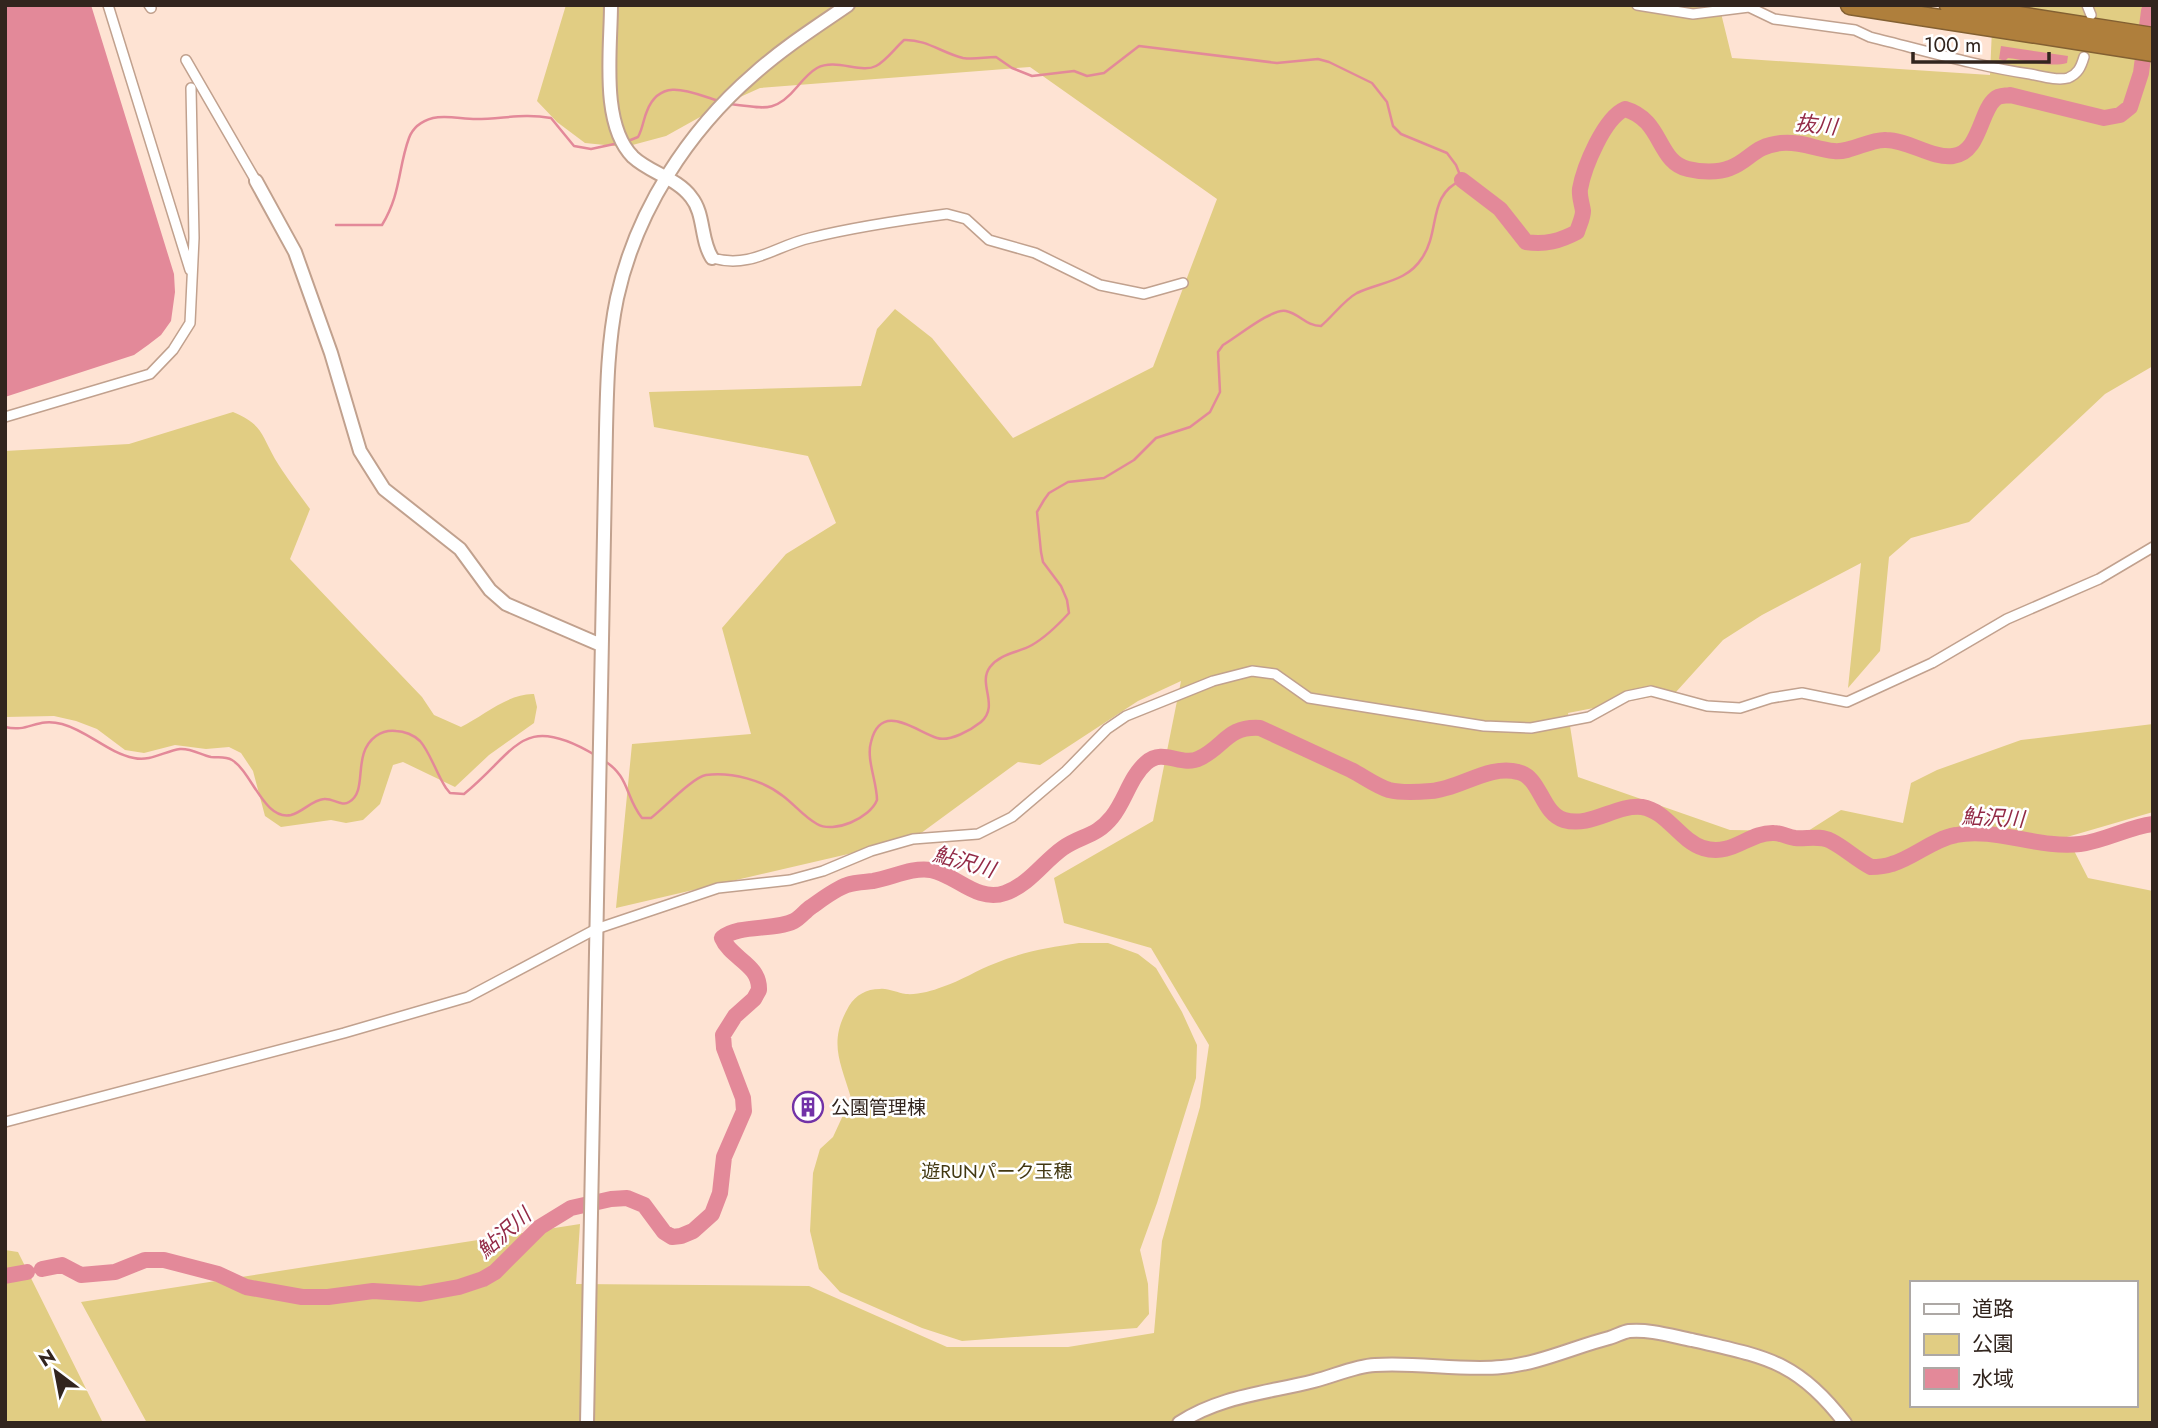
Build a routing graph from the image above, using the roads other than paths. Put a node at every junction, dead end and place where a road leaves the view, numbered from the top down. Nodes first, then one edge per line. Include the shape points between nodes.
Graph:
1 (108, 5) edge
2 (611, 5) edge
3 (848, 5) edge
4 (1850, 5) edge
5 (1949, 5) edge
6 (1642, 6) edge
7 (2153, 37) edge
8 (2111, 38) junction
9 (2153, 52) edge
10 (2084, 57) dead end
11 (187, 60) dead end
12 (191, 88) dead end
13 (666, 178) junction
14 (256, 181) joint
15 (712, 258) joint
16 (191, 275) junction
17 (1183, 283) dead end
18 (5, 417) edge
19 (2153, 547) edge
20 (601, 645) junction
21 (596, 929) junction
22 (5, 1122) edge
23 (587, 1423) edge
24 (1179, 1423) edge
25 (1845, 1423) edge

1 - 16 street
2 - 13 street via 611,109 617,135 634,157
3 - 13 street via 784,50 728,98
4 - 8 highway
5 - 8 highway
6 - 10 street via 1693,14 1749,7 1774,19 1855,30 1981,66 2055,78 2076,74
7 - 8 highway
8 - 9 highway
11 - 14 street
12 - 16 street
13 - 15 street via 691,197
13 - 20 street via 627,262 611,334
14 - 20 street via 295,252 360,451 384,489 460,548 506,604
15 - 17 street via 737,261 773,253 807,238 947,214 966,219 989,240 1035,253 1100,285 1144,294
16 - 18 street via 190,323 150,374
19 - 21 street via 2099,579 2007,619 1931,663 1847,702 1802,693 1740,708 1707,706 1651,691 1627,696 1589,717 1531,728 1484,726 1309,698 1275,674 1252,671 1213,681 1126,716 1021,809 978,834 913,839 823,871 790,880 718,888
20 - 21 street
21 - 22 street via 468,997
21 - 23 street
24 - 25 street via 1229,1399 1372,1365 1505,1367 1630,1331 1661,1333 1781,1364 1805,1379

